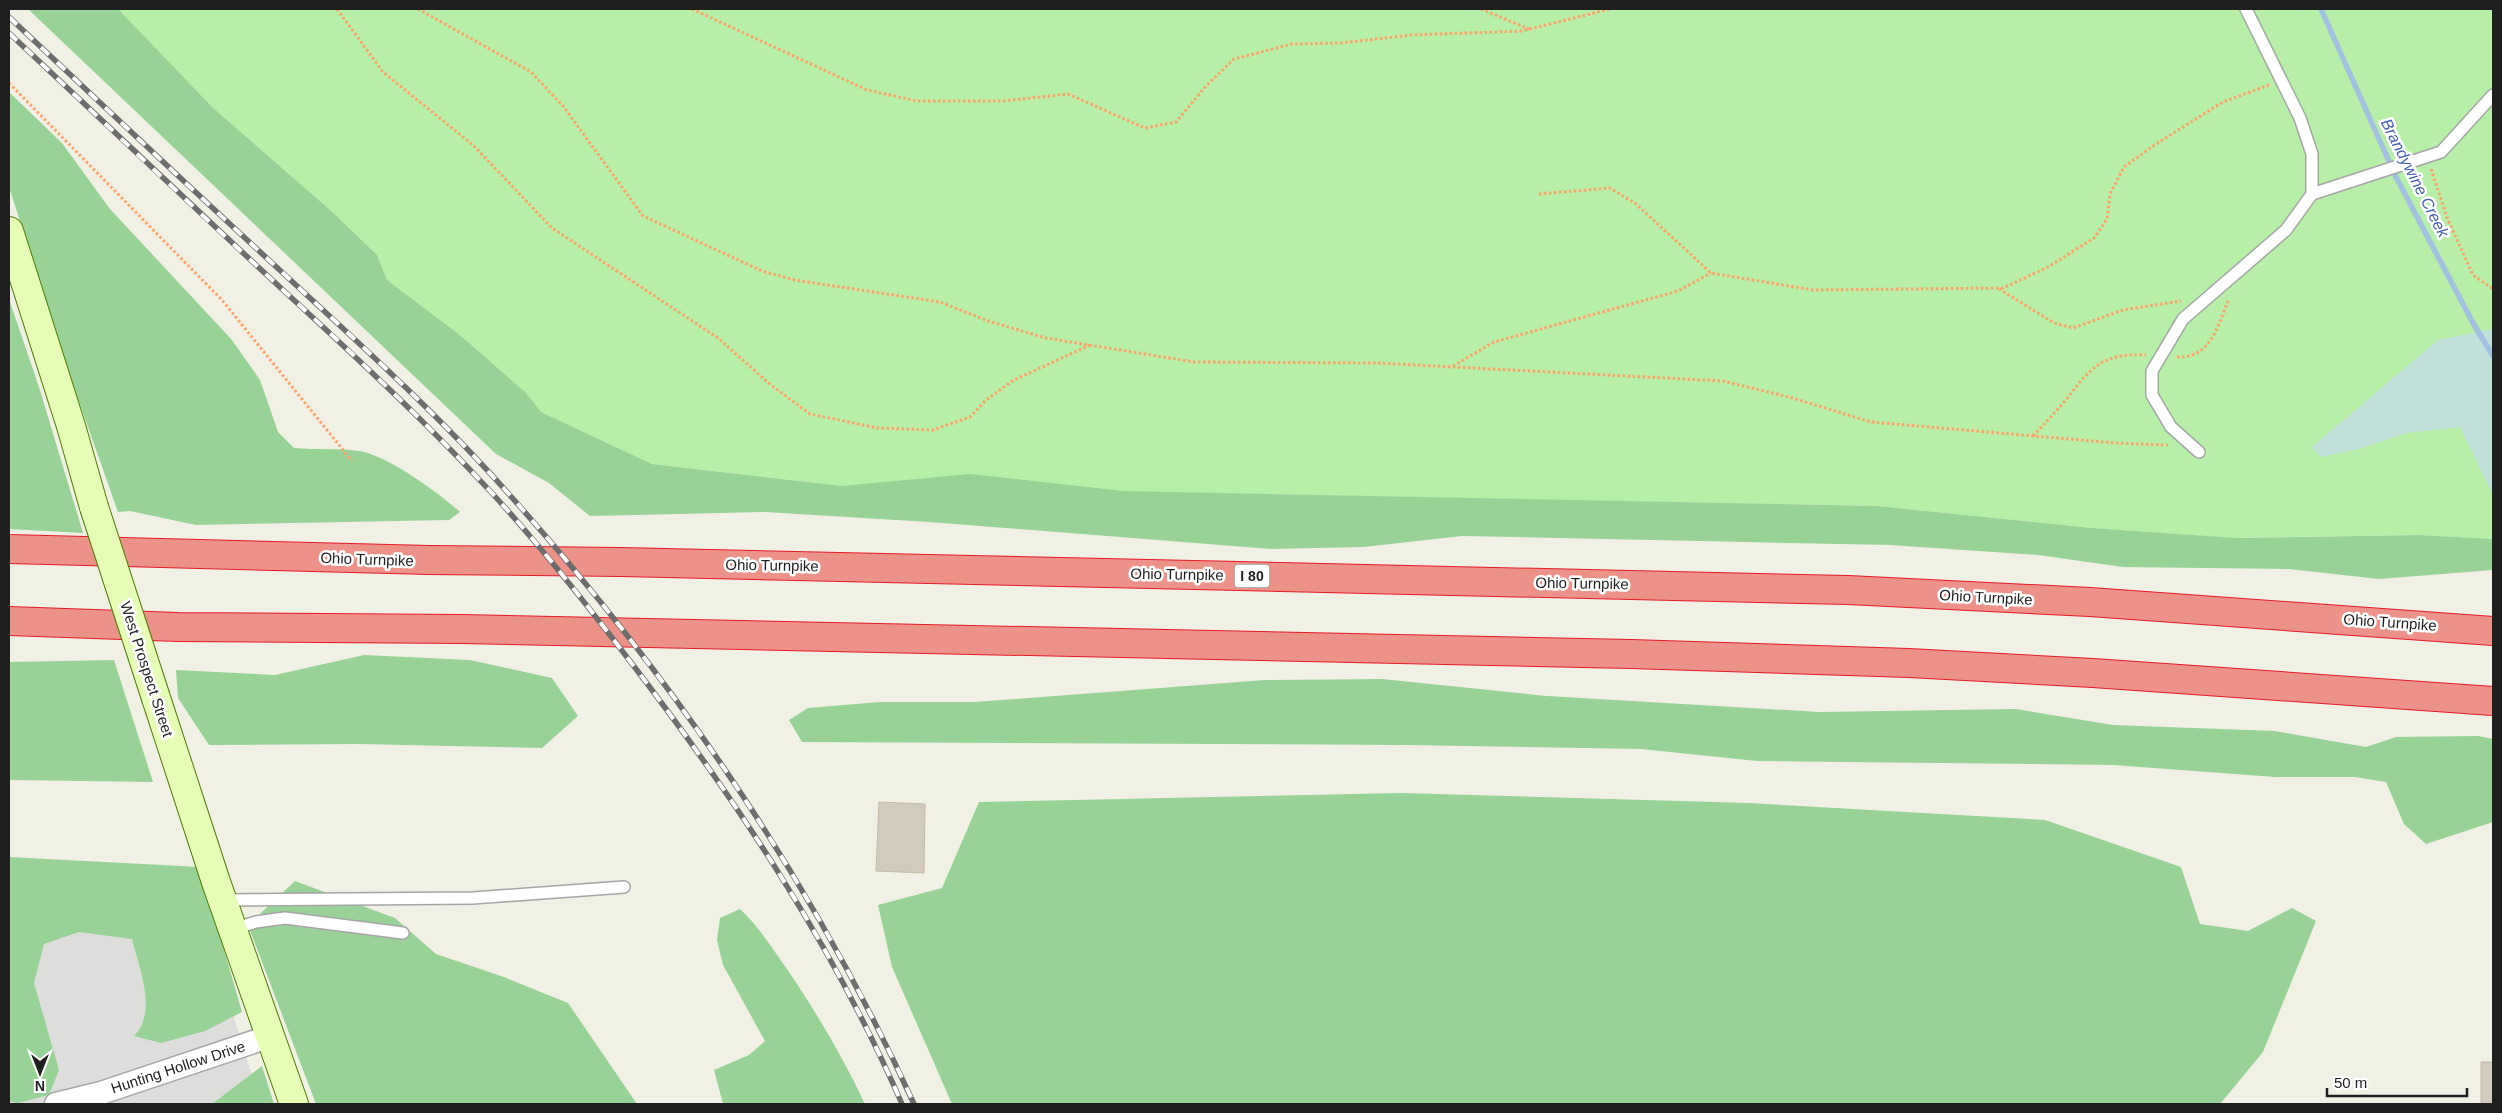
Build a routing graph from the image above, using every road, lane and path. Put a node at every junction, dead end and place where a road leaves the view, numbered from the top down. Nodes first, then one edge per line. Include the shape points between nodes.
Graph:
1 (337, 9) edge
2 (418, 9) edge
3 (692, 9) edge
4 (1481, 9) edge
5 (1610, 9) edge
6 (2246, 9) edge
7 (1530, 29) junction
8 (2281, 80) junction
9 (9, 83) edge
10 (2493, 95) edge
11 (2427, 157) junction
12 (1539, 194) dead end
13 (2312, 194) junction
14 (9, 231) edge
15 (1711, 273) junction
16 (1998, 289) junction
17 (2493, 289) edge
18 (2206, 299) junction
19 (1090, 345) junction
20 (1453, 366) junction
21 (2195, 449) joint
22 (352, 461) dead end
23 (9, 549) edge
24 (9, 621) edge
25 (2493, 631) edge
26 (2493, 700) edge
27 (624, 887) dead end
28 (222, 900) junction
29 (233, 929) junction
30 (403, 933) dead end
31 (271, 1036) junction
32 (56, 1104) edge
33 (294, 1104) edge

1 - 19 path via 383,72 474,146 552,228 718,338 810,414 878,428 933,430 970,417 986,400 1014,380
2 - 19 path via 531,72 563,106 643,216 762,271 795,280 940,302 996,324 1046,338
3 - 7 path via 867,90 917,101 1004,101 1068,94 1144,128 1176,122 1234,59 1282,46
4 - 7 path
5 - 7 path
6 - 8 lane
8 - 13 lane via 2300,118 2312,154
8 - 16 path via 2223,102 2124,167 2110,194 2107,219 2094,238 2048,267
9 - 22 path via 222,300
10 - 11 lane via 2442,152
11 - 13 lane
11 - 17 path via 2448,220 2473,274
12 - 15 path via 1610,188 1636,204
13 - 18 lane via 2286,230
14 - 28 street, West Prospect Street, bridge via 94,507
15 - 16 path via 1813,290
15 - 20 path via 1678,291 1494,342
16 - 18 path via 2054,323 2073,328 2123,310
18 - 21 lane via 2183,319 2152,371 2152,395 2171,428
19 - 20 path via 1194,362
20 - 21 path via 1723,381 1871,422
23 - 25 highway, Ohio Turnpike / I 80 via 1830,590 2090,602
24 - 26 highway via 178,627 462,629 1631,654 1909,663
27 - 28 lane via 473,898
28 - 29 street, West Prospect Street
29 - 30 lane via 285,918
29 - 31 street, West Prospect Street
31 - 32 street, Hunting Hollow Drive via 100,1093
31 - 33 street, West Prospect Street

